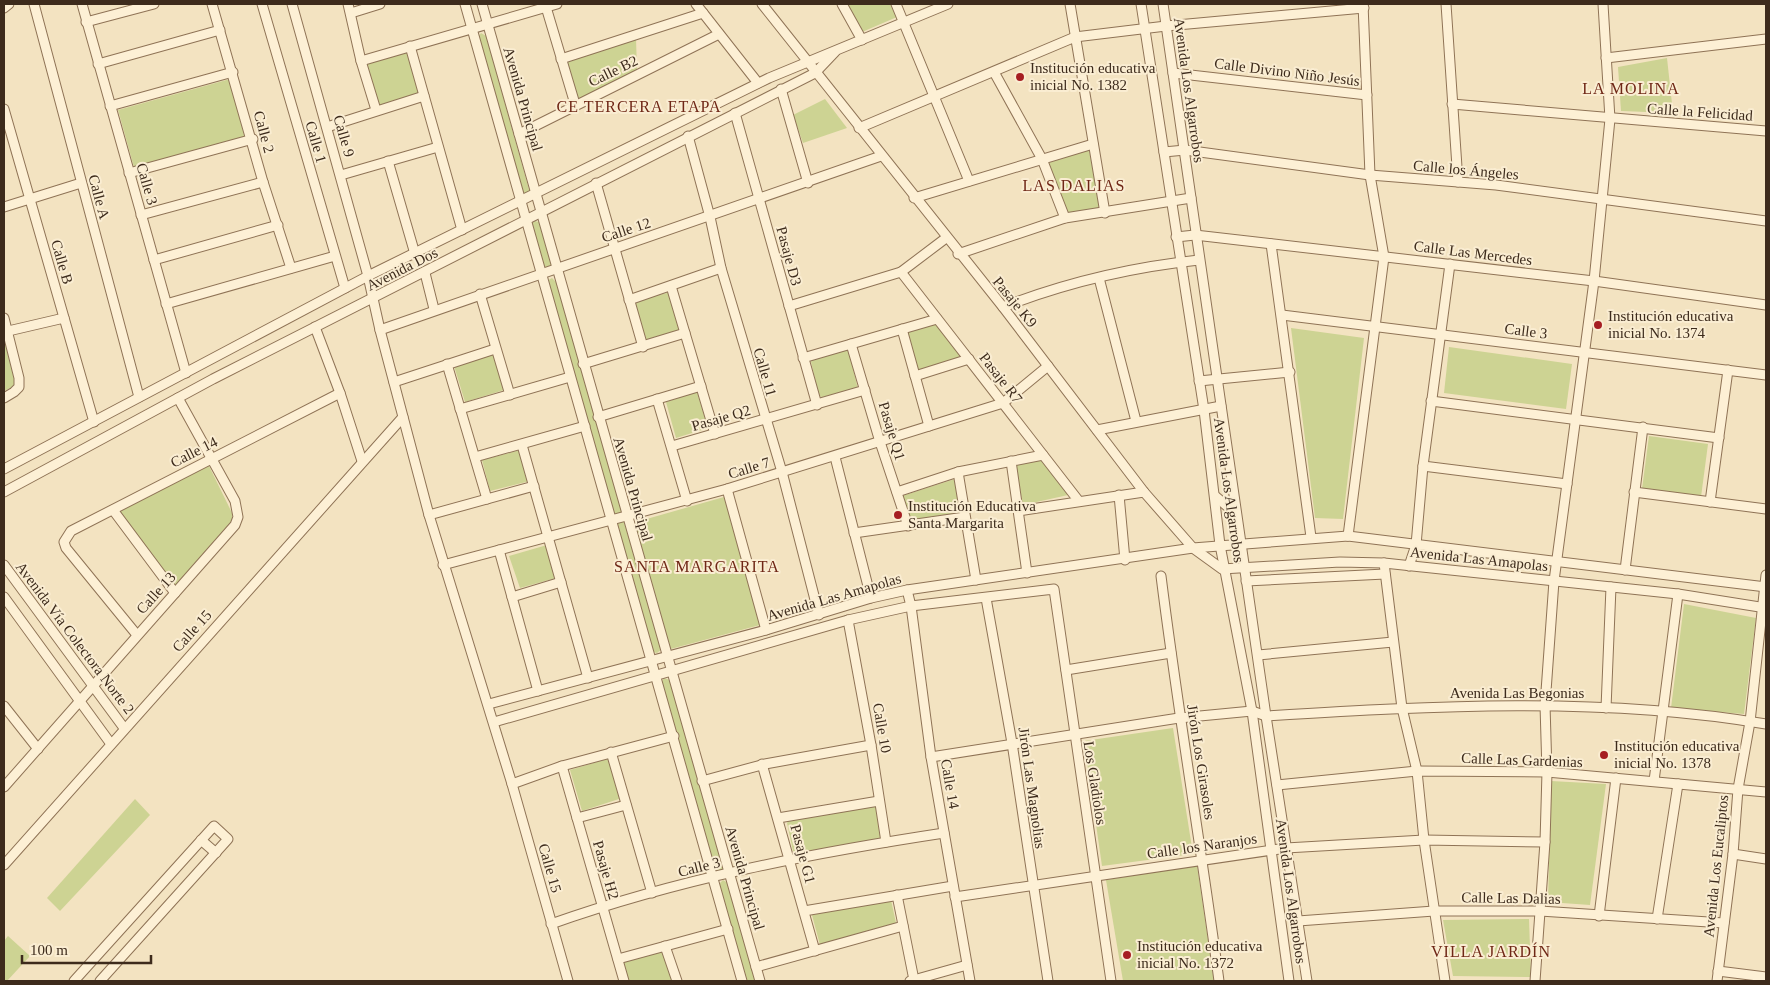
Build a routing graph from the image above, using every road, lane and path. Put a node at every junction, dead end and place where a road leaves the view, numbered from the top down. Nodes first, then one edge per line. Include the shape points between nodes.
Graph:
1 (9, 4) edge
2 (34, 4) edge
3 (82, 4) edge
4 (154, 4) edge
5 (212, 4) edge
6 (262, 4) edge
7 (292, 4) edge
8 (380, 4) edge
9 (465, 4) edge
10 (482, 4) edge
11 (557, 4) edge
12 (696, 4) edge
13 (762, 4) edge
14 (842, 4) edge
15 (896, 4) edge
16 (948, 4) edge
17 (1070, 4) edge
18 (1141, 4) edge
19 (1163, 4) edge
20 (1446, 4) edge
21 (1603, 4) edge
22 (1363, 6) edge
23 (546, 7) junction
24 (4, 8) edge
25 (350, 8) edge
26 (703, 13) junction
27 (86, 22) junction
28 (905, 23) junction
29 (487, 24) junction
30 (1166, 26) junction
31 (472, 28) junction
32 (1146, 28) junction
33 (220, 30) junction
34 (719, 34) junction
35 (1075, 37) junction
36 (1766, 39) edge
37 (862, 40) junction
38 (410, 46) junction
39 (838, 49) junction
40 (1606, 58) junction
41 (561, 59) junction
42 (361, 61) junction
43 (806, 61) junction
44 (98, 64) junction
45 (232, 72) junction
46 (994, 72) junction
47 (815, 73) junction
48 (1173, 73) junction
49 (758, 83) junction
50 (781, 89) junction
51 (1367, 95) junction
52 (424, 96) junction
53 (935, 97) junction
54 (575, 104) junction
55 (1452, 104) junction
56 (110, 106) junction
57 (4, 109) edge
58 (376, 110) junction
59 (735, 113) junction
60 (1610, 119) junction
61 (327, 127) junction
62 (859, 128) junction
63 (1766, 131) edge
64 (519, 134) junction
65 (688, 136) junction
66 (252, 138) junction
67 (1093, 144) junction
68 (438, 147) junction
69 (1185, 150) junction
70 (1164, 152) junction
71 (881, 156) junction
72 (1042, 159) junction
73 (388, 161) junction
74 (129, 173) junction
75 (341, 175) junction
76 (1370, 175) junction
77 (969, 181) junction
78 (264, 182) junction
79 (1458, 182) junction
80 (81, 183) junction
81 (596, 183) junction
82 (808, 183) junction
83 (536, 194) junction
84 (914, 198) junction
85 (1191, 198) junction
86 (30, 199) junction
87 (760, 199) junction
88 (1604, 199) junction
89 (1171, 201) junction
90 (520, 202) junction
91 (4, 207) edge
92 (541, 212) junction
93 (1105, 213) junction
94 (141, 215) junction
95 (710, 217) junction
96 (1065, 218) junction
97 (526, 221) junction
98 (1766, 221) edge
99 (278, 225) junction
100 (462, 230) junction
101 (1195, 235) junction
102 (1176, 237) junction
103 (946, 238) junction
104 (1271, 244) junction
105 (614, 248) junction
106 (415, 254) junction
107 (958, 254) junction
108 (335, 256) junction
109 (1384, 256) junction
110 (154, 260) junction
111 (1199, 260) junction
112 (1180, 262) junction
113 (1450, 264) junction
114 (291, 268) junction
115 (556, 268) junction
116 (721, 268) junction
117 (901, 272) junction
118 (424, 273) junction
119 (541, 274) junction
120 (368, 276) junction
121 (1099, 278) junction
122 (1594, 281) junction
123 (671, 286) junction
124 (345, 288) junction
125 (480, 294) junction
126 (374, 299) junction
127 (629, 300) junction
128 (166, 304) junction
129 (1766, 305) edge
130 (789, 306) junction
131 (1003, 307) junction
132 (434, 309) junction
133 (1282, 314) junction
134 (4, 318) edge
135 (64, 318) junction
136 (938, 319) junction
137 (1374, 326) junction
138 (315, 327) junction
139 (902, 329) junction
140 (380, 330) junction
141 (5, 331) edge
142 (685, 333) junction
143 (1440, 334) junction
144 (851, 344) junction
145 (643, 347) junction
146 (495, 349) junction
147 (1584, 353) junction
148 (803, 358) junction
149 (969, 360) junction
150 (447, 364) junction
151 (583, 364) junction
152 (1048, 366) junction
153 (1728, 370) junction
154 (186, 372) junction
155 (1290, 372) junction
156 (1766, 375) edge
157 (915, 376) junction
158 (570, 377) junction
159 (1217, 380) junction
160 (1199, 381) junction
161 (394, 382) junction
162 (701, 386) junction
163 (865, 390) junction
164 (340, 393) junction
165 (510, 395) junction
166 (139, 397) junction
167 (4, 398) edge
168 (178, 398) junction
169 (657, 399) junction
170 (1431, 401) junction
171 (1003, 403) junction
172 (817, 405) junction
173 (1221, 406) junction
174 (460, 409) junction
175 (1204, 410) junction
176 (403, 417) junction
177 (598, 417) junction
178 (1576, 418) junction
179 (764, 420) junction
180 (1136, 421) junction
181 (94, 422) junction
182 (585, 426) junction
183 (929, 426) junction
184 (1643, 427) junction
185 (1096, 430) junction
186 (715, 434) junction
187 (1719, 438) junction
188 (880, 442) junction
189 (522, 445) junction
190 (672, 446) junction
191 (1043, 454) junction
192 (475, 457) junction
193 (835, 457) junction
194 (211, 459) junction
195 (362, 461) junction
196 (1011, 461) junction
197 (1423, 466) junction
198 (4, 469) edge
199 (782, 472) junction
200 (958, 472) junction
201 (1568, 484) junction
202 (534, 486) junction
203 (727, 489) junction
204 (4, 492) edge
205 (897, 492) junction
206 (1144, 492) junction
207 (1634, 492) junction
208 (1119, 495) junction
209 (1215, 496) junction
210 (487, 499) junction
211 (1078, 500) junction
212 (687, 501) junction
213 (1710, 502) junction
214 (1235, 506) junction
215 (1766, 509) edge
216 (113, 510) junction
217 (1018, 511) junction
218 (429, 515) junction
219 (627, 515) junction
220 (965, 517) junction
221 (611, 519) junction
222 (908, 526) junction
223 (854, 532) junction
224 (1348, 536) junction
225 (549, 537) junction
226 (1311, 537) junction
227 (1241, 543) junction
228 (1220, 545) junction
229 (1416, 545) junction
230 (1194, 548) junction
231 (499, 550) junction
232 (1125, 560) junction
233 (1384, 562) junction
234 (1555, 562) junction
235 (4, 565) edge
236 (443, 565) junction
237 (1409, 566) junction
238 (1245, 568) junction
239 (1226, 569) junction
240 (1624, 570) junction
241 (1027, 573) junction
242 (1385, 574) junction
243 (1766, 575) edge
244 (1161, 576) dead end
245 (976, 580) junction
246 (1246, 581) junction
247 (1554, 581) junction
248 (561, 582) junction
249 (1611, 586) junction
250 (1765, 587) edge
251 (1054, 589) joint
252 (907, 590) junction
253 (175, 593) junction
254 (1678, 594) junction
255 (4, 597) edge
256 (512, 597) junction
257 (871, 598) junction
258 (986, 598) junction
259 (911, 606) junction
260 (1764, 607) edge
261 (820, 615) junction
262 (848, 620) junction
263 (766, 630) junction
264 (137, 635) junction
265 (1393, 642) junction
266 (1171, 653) junction
267 (1258, 655) junction
268 (667, 656) junction
269 (651, 660) junction
270 (1066, 670) junction
271 (672, 672) junction
272 (656, 676) junction
273 (588, 678) junction
274 (92, 686) junction
275 (538, 691) junction
276 (81, 702) junction
277 (488, 704) junction
278 (1545, 705) junction
279 (4, 706) edge
280 (1402, 708) junction
281 (1606, 708) junction
282 (1664, 710) junction
283 (1252, 711) junction
284 (1266, 716) junction
285 (1179, 718) junction
286 (494, 722) junction
287 (1750, 722) junction
288 (1766, 724) edge
289 (124, 728) junction
290 (1073, 734) junction
291 (674, 736) junction
292 (1012, 743) junction
293 (111, 744) junction
294 (871, 745) junction
295 (38, 749) junction
296 (611, 752) junction
297 (931, 757) junction
298 (762, 764) junction
299 (562, 766) junction
300 (1416, 771) junction
301 (1547, 772) junction
302 (1616, 778) junction
303 (1654, 781) junction
304 (702, 782) junction
305 (512, 784) junction
306 (1678, 784) junction
307 (1277, 785) junction
308 (4, 787) edge
309 (1738, 789) junction
310 (1766, 792) edge
311 (879, 801) junction
312 (626, 805) junction
313 (576, 818) junction
314 (778, 818) junction
315 (944, 833) junction
316 (201, 840) junction
317 (1424, 840) junction
318 (886, 842) junction
319 (1545, 842) junction
320 (1286, 848) junction
321 (1271, 850) junction
322 (216, 853) junction
323 (1733, 854) junction
324 (1766, 859) edge
325 (790, 860) junction
326 (1203, 860) junction
327 (4, 865) edge
328 (730, 874) junction
329 (1095, 876) junction
330 (713, 878) junction
331 (954, 886) junction
332 (1032, 886) junction
333 (652, 893) junction
334 (897, 895) junction
335 (955, 897) junction
336 (601, 906) junction
337 (804, 911) junction
338 (1434, 911) junction
339 (1540, 911) junction
340 (1599, 916) junction
341 (1657, 919) junction
342 (1298, 920) junction
343 (1724, 923) junction
344 (551, 924) junction
345 (903, 926) junction
346 (728, 929) junction
347 (665, 946) junction
348 (815, 951) junction
349 (618, 959) junction
350 (967, 965) junction
351 (756, 967) junction
352 (1718, 971) junction
353 (1766, 977) edge
354 (74, 981) edge
355 (100, 981) edge
356 (568, 981) edge
357 (624, 981) edge
358 (676, 981) edge
359 (742, 981) edge
360 (760, 981) edge
361 (912, 981) edge
362 (970, 981) edge
363 (1048, 981) edge
364 (1111, 981) edge
365 (1219, 981) edge
366 (1289, 981) edge
367 (1307, 981) edge
368 (1445, 981) edge
369 (1535, 981) edge
370 (1717, 981) edge

1 - 24 street
2 - 80 street, Calle A
3 - 27 street, Calle 3
4 - 27 street
5 - 33 street, Calle 2
6 - 108 street, Calle 1
7 - 61 street, Calle 9
8 - 25 street
9 - 31 street, Avenida Principal
10 - 29 street, Avenida Principal
11 - 23 street
12 - 26 street
13 - 43 street
14 - 37 street
15 - 28 street
16 - 28 street, Avenida Dos
17 - 35 street
18 - 32 street, Avenida Los Algarrobos
19 - 30 street, Avenida Los Algarrobos
20 - 55 street
21 - 40 street
22 - 30 street
22 - 51 street
23 - 29 street
23 - 41 street
25 - 42 street
26 - 34 street
26 - 41 street
27 - 44 street, Calle 3
28 - 37 street, Avenida Dos
28 - 53 street
29 - 31 street
29 - 64 street, Avenida Principal
30 - 32 street
30 - 48 street, Avenida Los Algarrobos
31 - 38 street
31 - 90 street, Avenida Principal
32 - 35 street
32 - 70 street, Avenida Los Algarrobos
33 - 44 street
33 - 45 street, Calle 2
34 - 49 street
34 - 54 street, Calle B2
35 - 46 street
35 - 67 street
36 - 40 street
37 - 39 street, Avenida Dos
38 - 42 street
38 - 52 street
39 - 43 street, Avenida Dos
39 - 47 street
40 - 60 street
41 - 54 street
42 - 58 street
43 - 47 street
43 - 49 street, Avenida Dos
44 - 56 street, Calle 3
45 - 56 street
45 - 66 street, Calle 2
46 - 53 street
46 - 72 street
47 - 50 street, Avenida Dos
47 - 62 street, Pasaje K9
48 - 51 street, Calle Divino Niño Jesús
48 - 69 street, Avenida Los Algarrobos
49 - 83 street, Avenida Dos
50 - 59 street, Avenida Dos
50 - 82 street
51 - 76 street
52 - 58 street
52 - 68 street
53 - 62 street
53 - 77 street
54 - 64 street, Calle B2
55 - 60 street, Calle la Felicidad
55 - 79 street
56 - 74 street, Calle 3
57 - 86 street, Calle B
58 - 61 street
59 - 65 street, Avenida Dos
59 - 87 street, Pasaje D3
60 - 63 street, Calle la Felicidad
60 - 88 street
61 - 75 street, Calle 9
62 - 71 street, Pasaje K9
64 - 83 street, Avenida Principal
65 - 81 street, Avenida Dos
65 - 95 street, Calle 11
66 - 74 street
66 - 78 street, Calle 2
67 - 72 street
67 - 93 street
68 - 73 street
68 - 100 street
69 - 70 street, Calle los Ángeles
69 - 76 street, Calle los Ángeles
69 - 85 street, Avenida Los Algarrobos
70 - 89 street, Avenida Los Algarrobos
71 - 82 street, Calle 12
71 - 84 street, Pasaje K9
72 - 77 street
72 - 96 street
73 - 75 street
73 - 106 street
74 - 94 street, Calle 3
75 - 120 street, Calle 9
76 - 79 street, Calle los Ángeles
76 - 109 street
77 - 84 street
78 - 94 street
78 - 99 street, Calle 2
79 - 88 street, Calle los Ángeles
80 - 86 street
80 - 166 street, Calle A
81 - 92 street, Avenida Dos
81 - 105 street
82 - 87 street, Calle 12
83 - 90 street, Avenida Dos
83 - 92 street, Avenida Principal
84 - 103 street, Pasaje K9
85 - 89 street
85 - 101 street, Avenida Los Algarrobos
86 - 91 street
86 - 135 street, Calle B
87 - 95 street, Calle 12
87 - 130 street, Pasaje D3
88 - 98 street, Calle los Ángeles
88 - 122 street
89 - 93 street
89 - 102 street, Avenida Los Algarrobos
90 - 97 street, Avenida Principal
90 - 100 street, Avenida Dos
92 - 97 street, Avenida Dos
92 - 115 street, Avenida Principal
93 - 96 street
94 - 110 street, Calle 3
95 - 105 street, Calle 12
95 - 116 street, Calle 11
96 - 107 street
97 - 118 street, Avenida Dos
97 - 119 street, Avenida Principal
99 - 110 street
99 - 114 street, Calle 2
100 - 106 street, Avenida Dos
101 - 102 street, Calle Las Mercedes
101 - 104 street, Calle Las Mercedes
101 - 111 street, Avenida Los Algarrobos
102 - 112 street, Avenida Los Algarrobos
103 - 107 street, Pasaje K9
103 - 117 street
104 - 109 street, Calle Las Mercedes
104 - 133 street
105 - 115 street, Calle 12
105 - 127 street
106 - 120 street, Avenida Dos
107 - 131 street, Pasaje K9
108 - 114 street
108 - 124 street, Calle 1
109 - 113 street, Calle Las Mercedes
109 - 137 street
110 - 128 street, Calle 3
111 - 112 street
111 - 159 street, Avenida Los Algarrobos
112 - 121 street
112 - 160 street, Avenida Los Algarrobos
113 - 122 street, Calle Las Mercedes
113 - 143 street
114 - 128 street
115 - 119 street, Calle 12
115 - 151 street, Avenida Principal
116 - 123 street
116 - 179 street, Calle 11
117 - 130 street
117 - 136 street, Pasaje R7
118 - 126 street, Avenida Dos
118 - 132 street
119 - 125 street, Calle 12
119 - 158 street, Avenida Principal
120 - 124 street, Avenida Dos
120 - 126 street, Calle 15
121 - 131 street via 1036,294
121 - 180 street
122 - 129 street, Calle Las Mercedes
122 - 147 street
123 - 127 street
123 - 142 street
124 - 154 street, Avenida Dos
125 - 132 street, Calle 12
125 - 146 street
126 - 138 street, Avenida Dos
126 - 140 street, Calle 15
127 - 145 street
128 - 154 street, Calle 3
130 - 148 street, Pasaje D3
131 - 152 street, Pasaje K9
132 - 140 street, Calle 12
133 - 137 street, Calle 3
133 - 155 street
134 - 141 street
135 - 141 street
135 - 181 street, Calle B
136 - 139 street
136 - 149 street, Pasaje R7
137 - 143 street, Calle 3
137 - 224 street
138 - 164 street
138 - 168 street, Avenida Dos
139 - 144 street
139 - 157 street
140 - 161 street, Calle 15
141 - 167 street via 20,378 19,387
142 - 145 street
142 - 162 street
143 - 147 street, Calle 3
143 - 170 street
144 - 148 street
144 - 163 street, Pasaje Q1
145 - 151 street
146 - 150 street
146 - 165 street
147 - 153 street, Calle 3
147 - 178 street
148 - 172 street, Pasaje D3
149 - 157 street
149 - 171 street, Pasaje R7
150 - 161 street
150 - 174 street
151 - 177 street, Avenida Principal
152 - 171 street, Calle 7
152 - 185 street, Pasaje K9
153 - 156 street, Calle 3
153 - 187 street
154 - 166 street, Avenida Dos
155 - 159 street
155 - 226 street
157 - 183 street
158 - 165 street
158 - 182 street, Avenida Principal
159 - 160 street
159 - 173 street, Avenida Los Algarrobos
160 - 175 street, Avenida Los Algarrobos
161 - 176 street, Calle 15
162 - 169 street
162 - 186 street
163 - 172 street, Pasaje Q2
163 - 188 street, Pasaje Q1
164 - 194 street, Calle 14
164 - 195 street
165 - 174 street
166 - 181 street, Avenida Dos
168 - 194 street, Calle 13
168 - 204 street, Avenida Dos
169 - 177 street
169 - 190 street
170 - 178 street
170 - 197 street
171 - 183 street, Calle 7
171 - 191 street, Pasaje R7
172 - 179 street, Pasaje Q2
173 - 175 street
173 - 214 street, Avenida Los Algarrobos
174 - 192 street
175 - 180 street
175 - 209 street, Avenida Los Algarrobos
176 - 195 street, Calle 15
176 - 218 street, Calle 15
177 - 219 street, Avenida Principal
178 - 184 street
178 - 201 street
179 - 186 street, Pasaje Q2
179 - 199 street, Calle 11
180 - 185 street
181 - 198 street, Avenida Dos
182 - 189 street
182 - 221 street, Avenida Principal
183 - 188 street, Calle 7
184 - 187 street
184 - 207 street
185 - 206 street, Pasaje K9
186 - 190 street, Pasaje Q2
187 - 213 street
188 - 193 street, Calle 7
188 - 205 street, Pasaje Q1
189 - 192 street
189 - 202 street
190 - 212 street
191 - 196 street
191 - 211 street, Pasaje R7
192 - 210 street
193 - 199 street, Calle 7
193 - 223 street
194 - 216 street, Calle 14
194 - 253 street, Calle 13 via 235,501 238,517 235,525
195 - 289 street, Calle 15
196 - 200 street
196 - 217 street
197 - 201 street
197 - 229 street
199 - 203 street, Calle 7
199 - 261 street, Calle 11
200 - 205 street
200 - 220 street
201 - 234 street
202 - 210 street
202 - 225 street
203 - 212 street, Calle 7
203 - 263 street
205 - 222 street, Pasaje Q1
206 - 208 street
206 - 230 street, Pasaje K9
207 - 213 street
207 - 240 street
208 - 211 street
208 - 232 street
209 - 214 street via 1228,506
209 - 228 street, Avenida Los Algarrobos
210 - 218 street
211 - 217 street
212 - 219 street, Calle 7
213 - 215 street
214 - 227 street, Avenida Los Algarrobos
216 - 253 street
216 - 264 street, Calle 14 via 71,531 64,542
217 - 241 street
218 - 236 street, Calle 15
219 - 221 street, Calle 7
219 - 268 street, Avenida Principal
220 - 222 street
220 - 245 street
221 - 225 street, Calle 7
221 - 269 street, Avenida Principal
222 - 223 street
223 - 257 street
224 - 226 street, Avenida Las Amapolas
224 - 229 street, Avenida Las Amapolas
225 - 231 street, Calle 7
225 - 248 street
226 - 227 street, Avenida Las Amapolas
227 - 228 street, Avenida Las Amapolas
227 - 238 street, Avenida Los Algarrobos
228 - 230 street, Avenida Las Amapolas
228 - 239 street, Avenida Los Algarrobos
229 - 234 street, Avenida Las Amapolas
229 - 237 street
230 - 232 street, Avenida Las Amapolas
230 - 239 street
231 - 236 street, Calle 7
231 - 256 street
232 - 241 street, Avenida Las Amapolas
233 - 237 street, Avenida Las Amapolas
233 - 238 street, Avenida Las Amapolas
233 - 242 street
234 - 240 street, Avenida Las Amapolas
234 - 247 street
235 - 274 street, Avenida Vía Colectora Norte 2
236 - 277 street, Calle 15
237 - 247 street, Avenida Las Amapolas
238 - 239 street, Avenida Las Amapolas
238 - 246 street, Avenida Los Algarrobos
239 - 283 street, Avenida Los Algarrobos
240 - 250 street, Avenida Las Amapolas
241 - 245 street, Avenida Las Amapolas
242 - 246 street
242 - 265 street
243 - 250 street, Avenida Los Eucaliptos
244 - 266 street, Jirón Los Girasoles
245 - 252 street, Avenida Las Amapolas
246 - 267 street, Avenida Los Algarrobos
247 - 249 street, Avenida Las Amapolas
247 - 278 street
248 - 256 street
248 - 273 street
249 - 254 street, Avenida Las Amapolas
249 - 281 street
250 - 260 street, Avenida Los Eucaliptos
251 - 258 street, Avenida Las Amapolas
251 - 270 street, Los Gladiolos
252 - 257 street, Avenida Las Amapolas
252 - 259 street, Calle 14
253 - 264 street, Calle 13
254 - 260 street, Avenida Las Amapolas
254 - 282 street
255 - 276 street
256 - 275 street
257 - 261 street, Avenida Las Amapolas
258 - 259 street, Avenida Las Amapolas
258 - 292 street, Jirón Las Magnolias
259 - 262 street, Avenida Las Amapolas
259 - 297 street, Calle 14
260 - 287 street, Avenida Los Eucaliptos
261 - 263 street, Avenida Las Amapolas
262 - 271 street, Avenida Las Amapolas
262 - 294 street, Calle 10
263 - 268 street, Avenida Las Amapolas
264 - 274 street, Calle 13
265 - 267 street
265 - 280 street
266 - 270 street
266 - 285 street, Jirón Los Girasoles
267 - 284 street, Avenida Los Algarrobos
268 - 269 street, Avenida Las Amapolas
268 - 271 street, Avenida Principal
269 - 272 street, Avenida Principal
269 - 273 street, Avenida Las Amapolas
270 - 290 street, Los Gladiolos
271 - 272 street, Avenida Las Amapolas
271 - 304 street, Avenida Principal
272 - 286 street, Avenida Las Amapolas
272 - 291 street, Avenida Principal
273 - 275 street, Avenida Las Amapolas
274 - 276 street, Calle 13
274 - 289 street, Avenida Vía Colectora Norte 2
275 - 277 street, Avenida Las Amapolas
276 - 293 street
276 - 295 street, Calle 13
277 - 286 street, Calle 15
278 - 280 street, Avenida Las Begonias
278 - 281 street, Avenida Las Begonias
278 - 301 street
279 - 295 street
280 - 284 street, Avenida Las Begonias
280 - 300 street
281 - 282 street, Avenida Las Begonias
282 - 287 street, Avenida Las Begonias
282 - 303 street
283 - 284 street
283 - 285 street
283 - 321 street, Avenida Los Algarrobos
284 - 307 street, Avenida Los Algarrobos
285 - 290 street
285 - 326 street, Jirón Los Girasoles
286 - 305 street, Calle 15
287 - 288 street, Avenida Las Begonias
287 - 309 street, Avenida Los Eucaliptos
289 - 293 street, Calle 15
290 - 292 street
290 - 329 street, Los Gladiolos
291 - 296 street
291 - 330 street, Avenida Principal
292 - 297 street
292 - 332 street, Jirón Las Magnolias
293 - 327 street, Calle 15
294 - 298 street
294 - 311 street, Calle 10
295 - 308 street, Calle 13
296 - 299 street
296 - 312 street
297 - 315 street, Calle 14
298 - 304 street
298 - 314 street, Pasaje G1
299 - 305 street
299 - 313 street, Pasaje H2
300 - 301 street, Calle Las Gardenias
300 - 307 street, Calle Las Gardenias
300 - 317 street
301 - 302 street, Calle Las Gardenias
301 - 319 street
302 - 303 street, Calle Las Gardenias
302 - 340 street
303 - 306 street, Calle Las Gardenias
304 - 328 street, Avenida Principal
305 - 344 street, Calle 15
306 - 309 street, Calle Las Gardenias
306 - 341 street
307 - 320 street, Avenida Los Algarrobos
309 - 310 street, Calle Las Gardenias
309 - 323 street, Avenida Los Eucaliptos
311 - 314 street
311 - 318 street, Calle 10
312 - 313 street
312 - 333 street
313 - 336 street, Pasaje H2
314 - 325 street, Pasaje G1
315 - 318 street, Calle 3
315 - 331 street, Calle 14
316 - 322 street
316 - 322 street via 214,826 228,839
316 - 354 street
317 - 319 street, Calle los Naranjos
317 - 320 street, Calle los Naranjos
317 - 338 street
318 - 325 street, Calle 3
319 - 339 street
320 - 321 street, Calle los Naranjos
320 - 342 street, Avenida Los Algarrobos
321 - 326 street, Calle los Naranjos
321 - 366 street, Avenida Los Algarrobos
322 - 355 street
323 - 324 street
323 - 343 street, Avenida Los Eucaliptos
325 - 328 street, Calle 3
325 - 337 street, Pasaje G1
326 - 329 street, Calle los Naranjos
326 - 365 street, Jirón Los Girasoles
328 - 330 street, Calle 3
328 - 351 street, Avenida Principal
329 - 332 street, Calle los Naranjos
329 - 364 street, Los Gladiolos
330 - 333 street, Calle 3
330 - 346 street, Avenida Principal
331 - 334 street
331 - 335 street, Calle 14
332 - 335 street, Calle los Naranjos
332 - 363 street, Jirón Las Magnolias
333 - 336 street, Calle 3
334 - 337 street
334 - 345 street
335 - 350 street, Calle 14
336 - 344 street, Calle 3
336 - 349 street, Pasaje H2
337 - 348 street, Pasaje G1
338 - 339 street, Calle Las Dalias
338 - 342 street, Calle Las Dalias
338 - 368 street
339 - 340 street, Calle Las Dalias
339 - 369 street
340 - 341 street, Calle Las Dalias
341 - 343 street, Calle Las Dalias
342 - 367 street, Avenida Los Algarrobos
343 - 352 street, Avenida Los Eucaliptos
344 - 356 street, Calle 15
345 - 348 street
345 - 361 street
346 - 347 street
346 - 359 street, Avenida Principal
347 - 349 street
347 - 358 street
348 - 351 street
349 - 357 street, Pasaje H2
350 - 361 street
350 - 362 street, Calle 14
351 - 360 street, Avenida Principal
352 - 353 street
352 - 370 street, Avenida Los Eucaliptos

